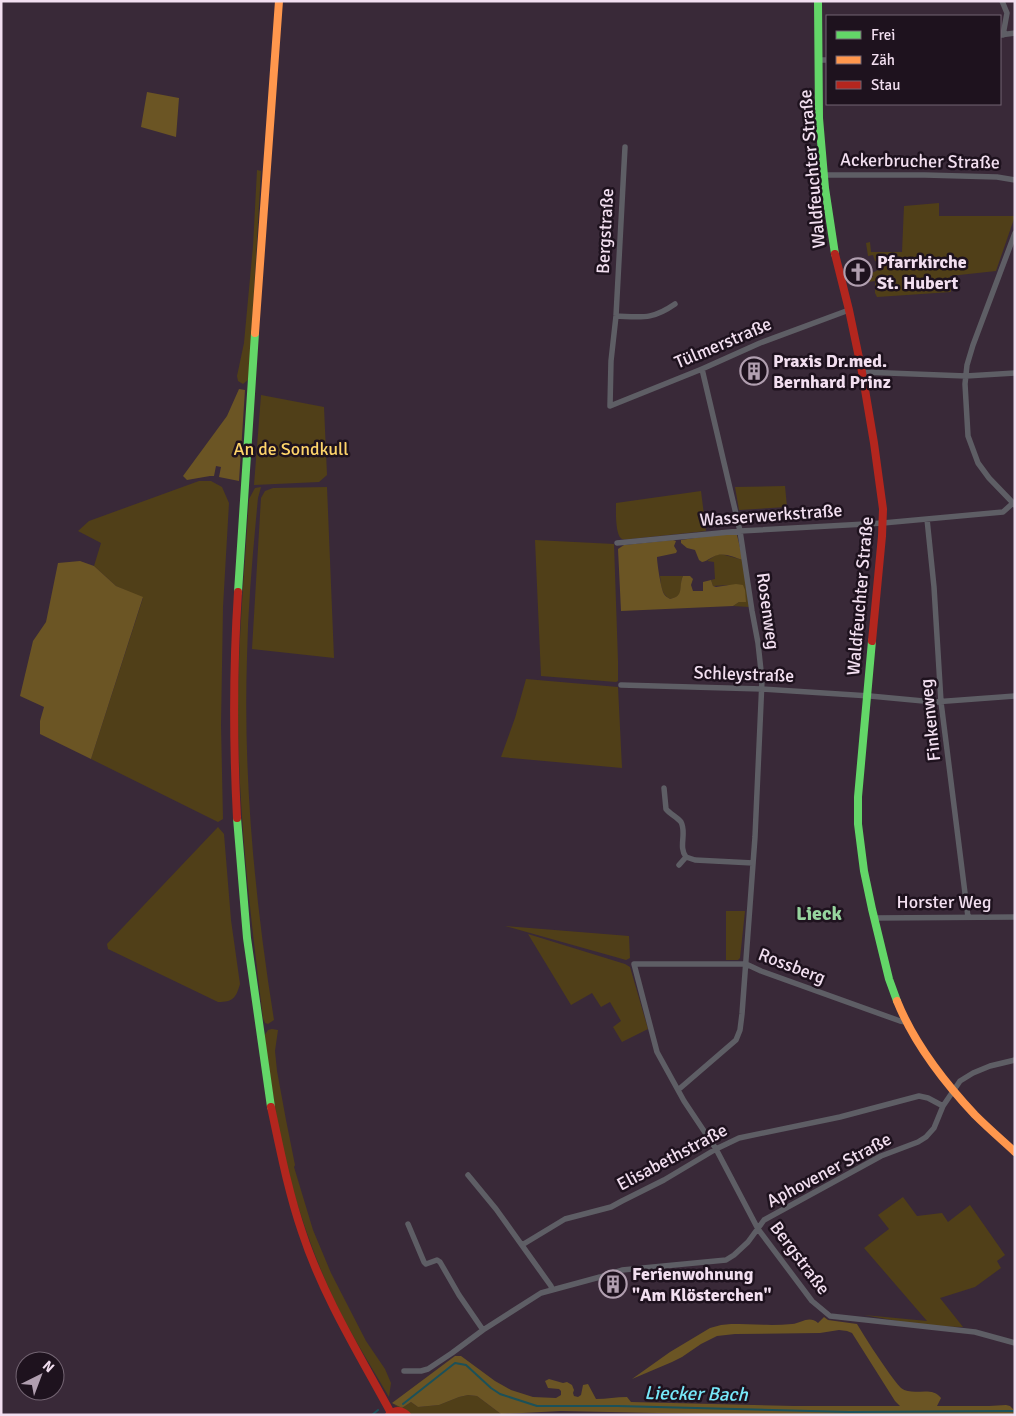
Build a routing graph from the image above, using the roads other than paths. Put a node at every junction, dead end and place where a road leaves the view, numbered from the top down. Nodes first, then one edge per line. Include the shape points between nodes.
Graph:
1 (279, 1) edge
2 (818, 1) edge
3 (1002, 1) edge
4 (1015, 33) edge
5 (1001, 35) edge
6 (818, 60) junction
7 (826, 60) edge
8 (625, 147) dead end
9 (824, 174) junction
10 (1015, 180) edge
11 (1015, 233) edge
12 (675, 304) dead end
13 (849, 310) junction
14 (616, 316) junction
15 (702, 369) junction
16 (862, 372) junction
17 (1015, 373) edge
18 (966, 376) junction
19 (610, 406) joint
20 (1014, 504) edge
21 (927, 519) junction
22 (883, 523) junction
23 (740, 530) junction
24 (617, 543) dead end
25 (622, 685) dead end
26 (762, 689) junction
27 (866, 696) junction
28 (1015, 696) edge
29 (941, 702) junction
30 (664, 788) dead end
31 (686, 857) junction
32 (753, 863) junction
33 (679, 865) dead end
34 (968, 917) junction
35 (1015, 917) edge
36 (874, 918) junction
37 (634, 964) joint
38 (746, 964) junction
39 (906, 1022) junction
40 (1015, 1060) edge
41 (678, 1090) junction
42 (953, 1090) junction
43 (943, 1106) junction
44 (716, 1149) junction
45 (1015, 1152) edge
46 (468, 1174) dead end
47 (408, 1224) dead end
48 (758, 1229) junction
49 (522, 1245) junction
50 (552, 1290) junction
51 (483, 1330) junction
52 (1015, 1343) edge
53 (404, 1371) dead end
54 (390, 1414) edge
55 (407, 1415) edge

1 - 54 main road via 234,649 238,843 247,938 269,1096 286,1180 324,1287
2 - 6 main road, Waldfeuchter Straße
3 - 5 street via 1007,13
4 - 5 street
6 - 7 street
6 - 9 main road, Waldfeuchter Straße
8 - 14 street, Bergstraße
9 - 10 street, Ackerbrucher Straße via 976,176
9 - 13 main road, Waldfeuchter Straße via 834,249
11 - 18 street via 972,350
12 - 14 street via 646,318
13 - 15 street, Tülmerstraße via 782,334
13 - 16 main road, Waldfeuchter Straße
14 - 19 street, Bergstraße
15 - 19 street, Tülmerstraße
15 - 23 street, Rosenweg
16 - 18 street
16 - 22 main road, Waldfeuchter Straße
17 - 18 street
18 - 20 street via 968,436 972,448 978,463
20 - 21 street, Wasserwerkstraße via 1003,512
21 - 22 street, Wasserwerkstraße
21 - 29 street, Finkenweg
22 - 23 street, Wasserwerkstraße
22 - 27 main road, Waldfeuchter Straße
23 - 24 street, Wasserwerkstraße
23 - 26 street, Rosenweg
25 - 26 street, Schleystraße
26 - 27 street, Schleystraße
26 - 32 street, Rosenweg
27 - 29 street, Schleystraße
27 - 36 main road, Waldfeuchter Straße via 858,824
28 - 29 street, Schleystraße
29 - 34 street, Finkenweg
30 - 31 street via 666,809 682,824
31 - 32 street
31 - 33 street
32 - 38 street, Rosenweg
34 - 35 street, Horster Weg
34 - 36 street, Horster Weg
36 - 39 main road, Waldfeuchter Straße via 891,984
37 - 38 street, Rossberg
37 - 41 street, Bergstraße via 657,1052
38 - 39 street, Rossberg
38 - 41 street, Rosenweg via 740,1030 736,1040
39 - 42 main road, Waldfeuchter Straße
40 - 42 street, Aphovener Straße via 973,1073
41 - 44 street, Bergstraße
42 - 43 street, Aphovener Straße
42 - 45 main road, Waldfeuchter Straße
43 - 44 street, Elisabethstraße via 919,1096 739,1138
43 - 48 street, Aphovener Straße via 934,1128 926,1137 839,1178 764,1220
44 - 48 street, Bergstraße
44 - 49 street, Elisabethstraße via 611,1207 568,1218
46 - 49 street
47 - 51 street via 424,1262 440,1262
48 - 50 street, Aphovener Straße via 726,1260 622,1270
48 - 52 street, Bergstraße via 812,1301 830,1316 975,1332
49 - 50 street
50 - 51 street, Aphovener Straße via 541,1292
51 - 53 street, Aphovener Straße via 428,1368
54 - 55 main road via 398,1411

